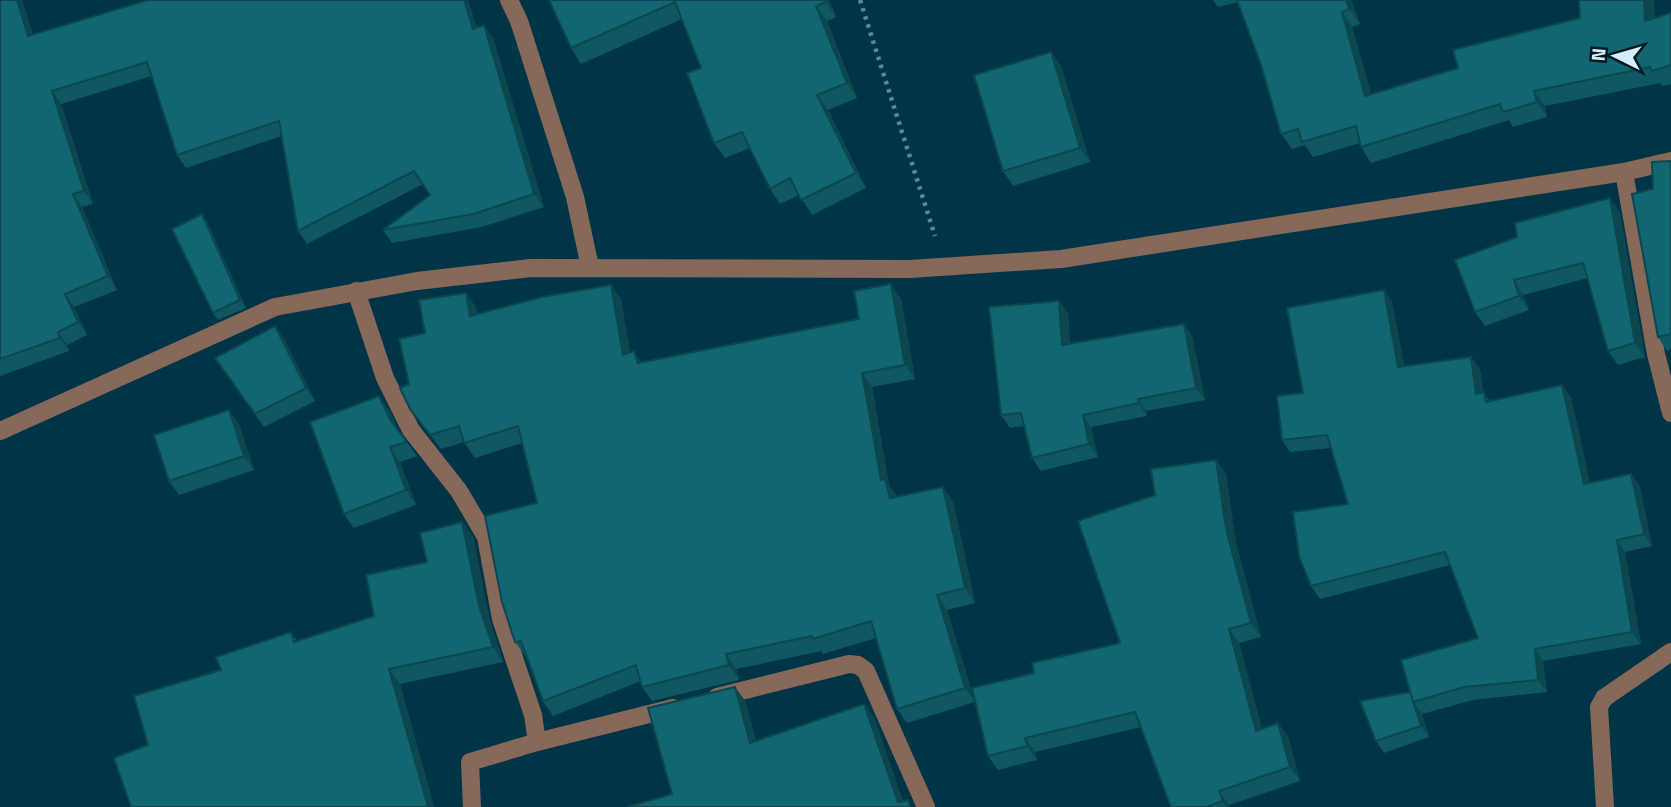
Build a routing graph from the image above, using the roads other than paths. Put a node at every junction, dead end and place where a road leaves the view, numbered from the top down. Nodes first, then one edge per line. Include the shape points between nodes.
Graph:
1 (509, 0) edge
2 (1671, 161) edge
3 (1624, 172) junction
4 (590, 267) junction
5 (356, 291) junction
6 (1671, 413) edge
7 (0, 431) edge
8 (1671, 652) edge
9 (537, 742) junction
10 (472, 807) edge
11 (926, 807) edge
12 (1605, 807) edge

1 - 4 street via 575,197
2 - 3 street
3 - 4 street via 1061,259 944,267
3 - 6 street
4 - 5 street via 531,268
5 - 7 street via 275,307
5 - 9 street via 385,378 411,430 459,492 486,537 501,619 533,715
8 - 12 street via 1600,705
9 - 10 street via 470,762
9 - 11 street via 858,665 866,671

